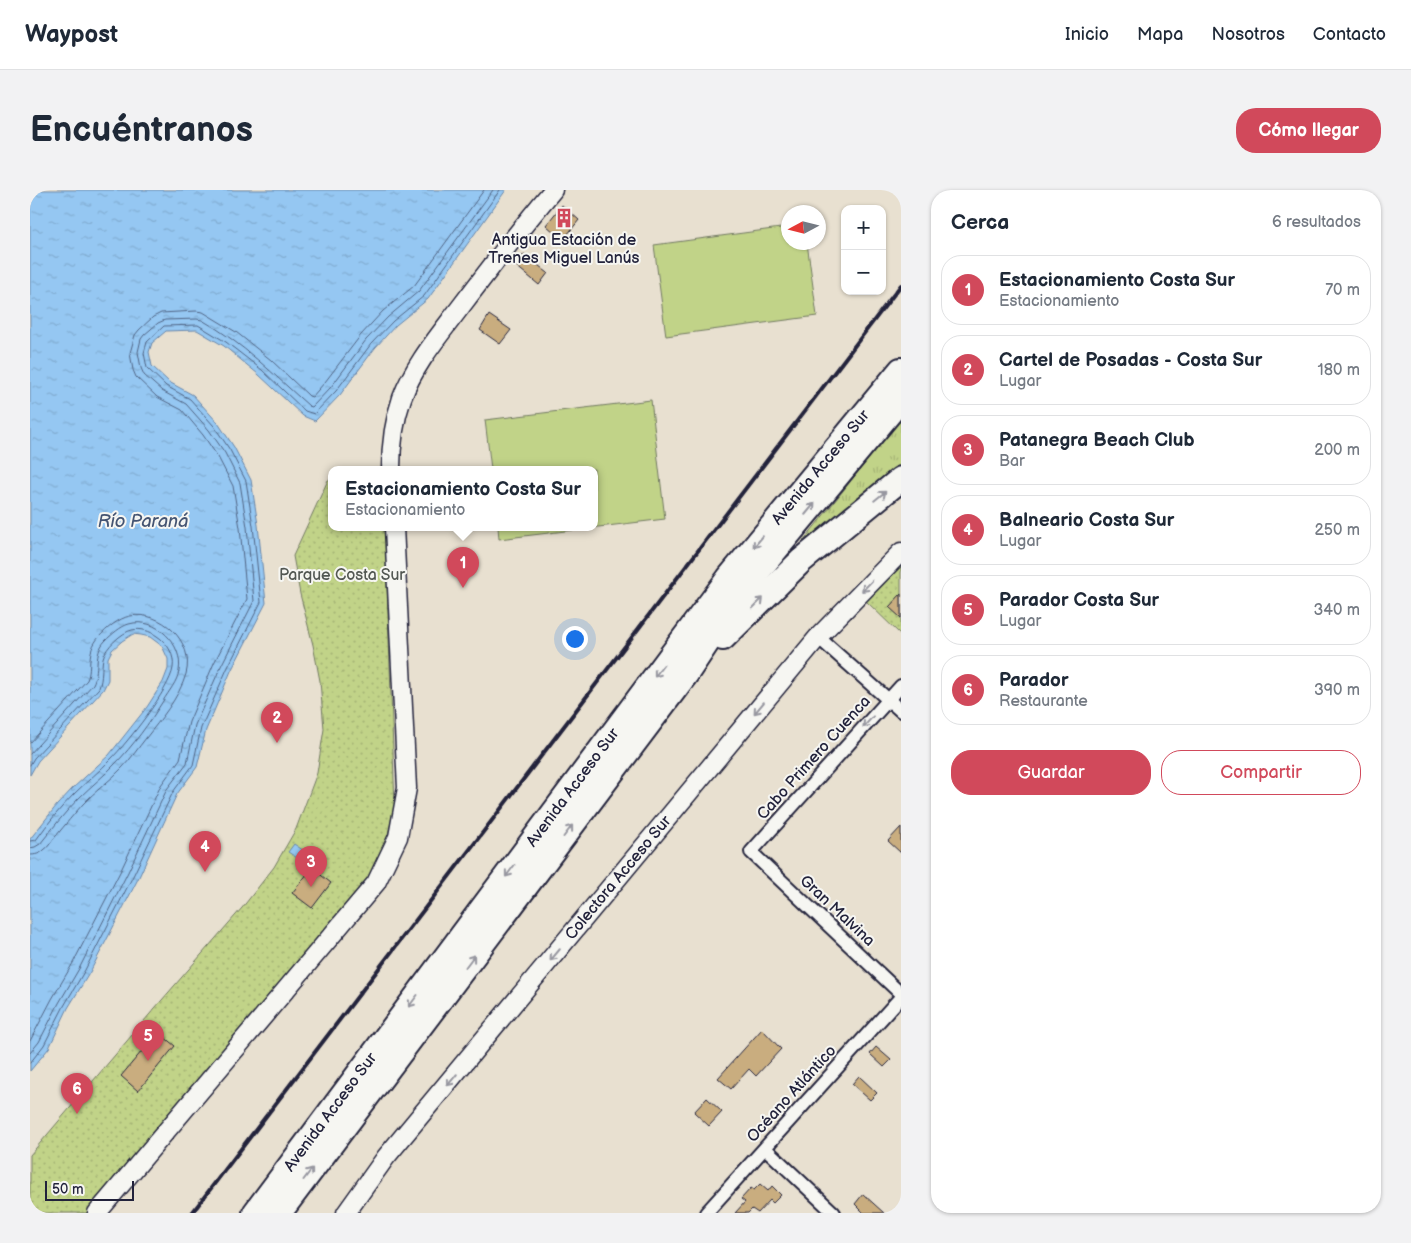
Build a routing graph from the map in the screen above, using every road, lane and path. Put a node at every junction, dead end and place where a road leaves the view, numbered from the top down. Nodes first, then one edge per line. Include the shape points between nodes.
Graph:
1 (553, 190) edge
2 (901, 370) edge
3 (901, 399) edge
4 (391, 466) edge
5 (901, 479) edge
6 (394, 531) edge
7 (901, 552) edge
8 (818, 637) junction
9 (686, 674) junction
10 (901, 686) edge
11 (888, 700) junction
12 (901, 711) edge
13 (751, 852) joint
14 (901, 995) edge
15 (765, 1148) junction
16 (97, 1213) edge
17 (255, 1213) edge
18 (279, 1213) edge
19 (346, 1213) edge
20 (706, 1213) edge
21 (834, 1213) edge

1 - 4 main road via 499,256 418,366 402,398 396,420
2 -> 17 highway, Avenida Acceso Sur via 729,578
9 -> 3 highway, Avenida Acceso Sur via 742,590
9 -> 5 highway via 801,561
6 - 16 main road via 408,788 398,837 376,883
7 -> 8 main road, Colectora Acceso Sur
8 - 11 street
8 -> 19 main road, Colectora Acceso Sur via 386,1157
18 -> 9 highway, Avenida Acceso Sur
10 - 11 street, Cabo Primero Cuenca
11 - 12 street
11 -> 13 street, Cabo Primero Cuenca
13 - 14 street, Gran Malvina
14 - 15 street, Océano Atlántico
15 - 20 street, Océano Atlántico
15 - 21 street

